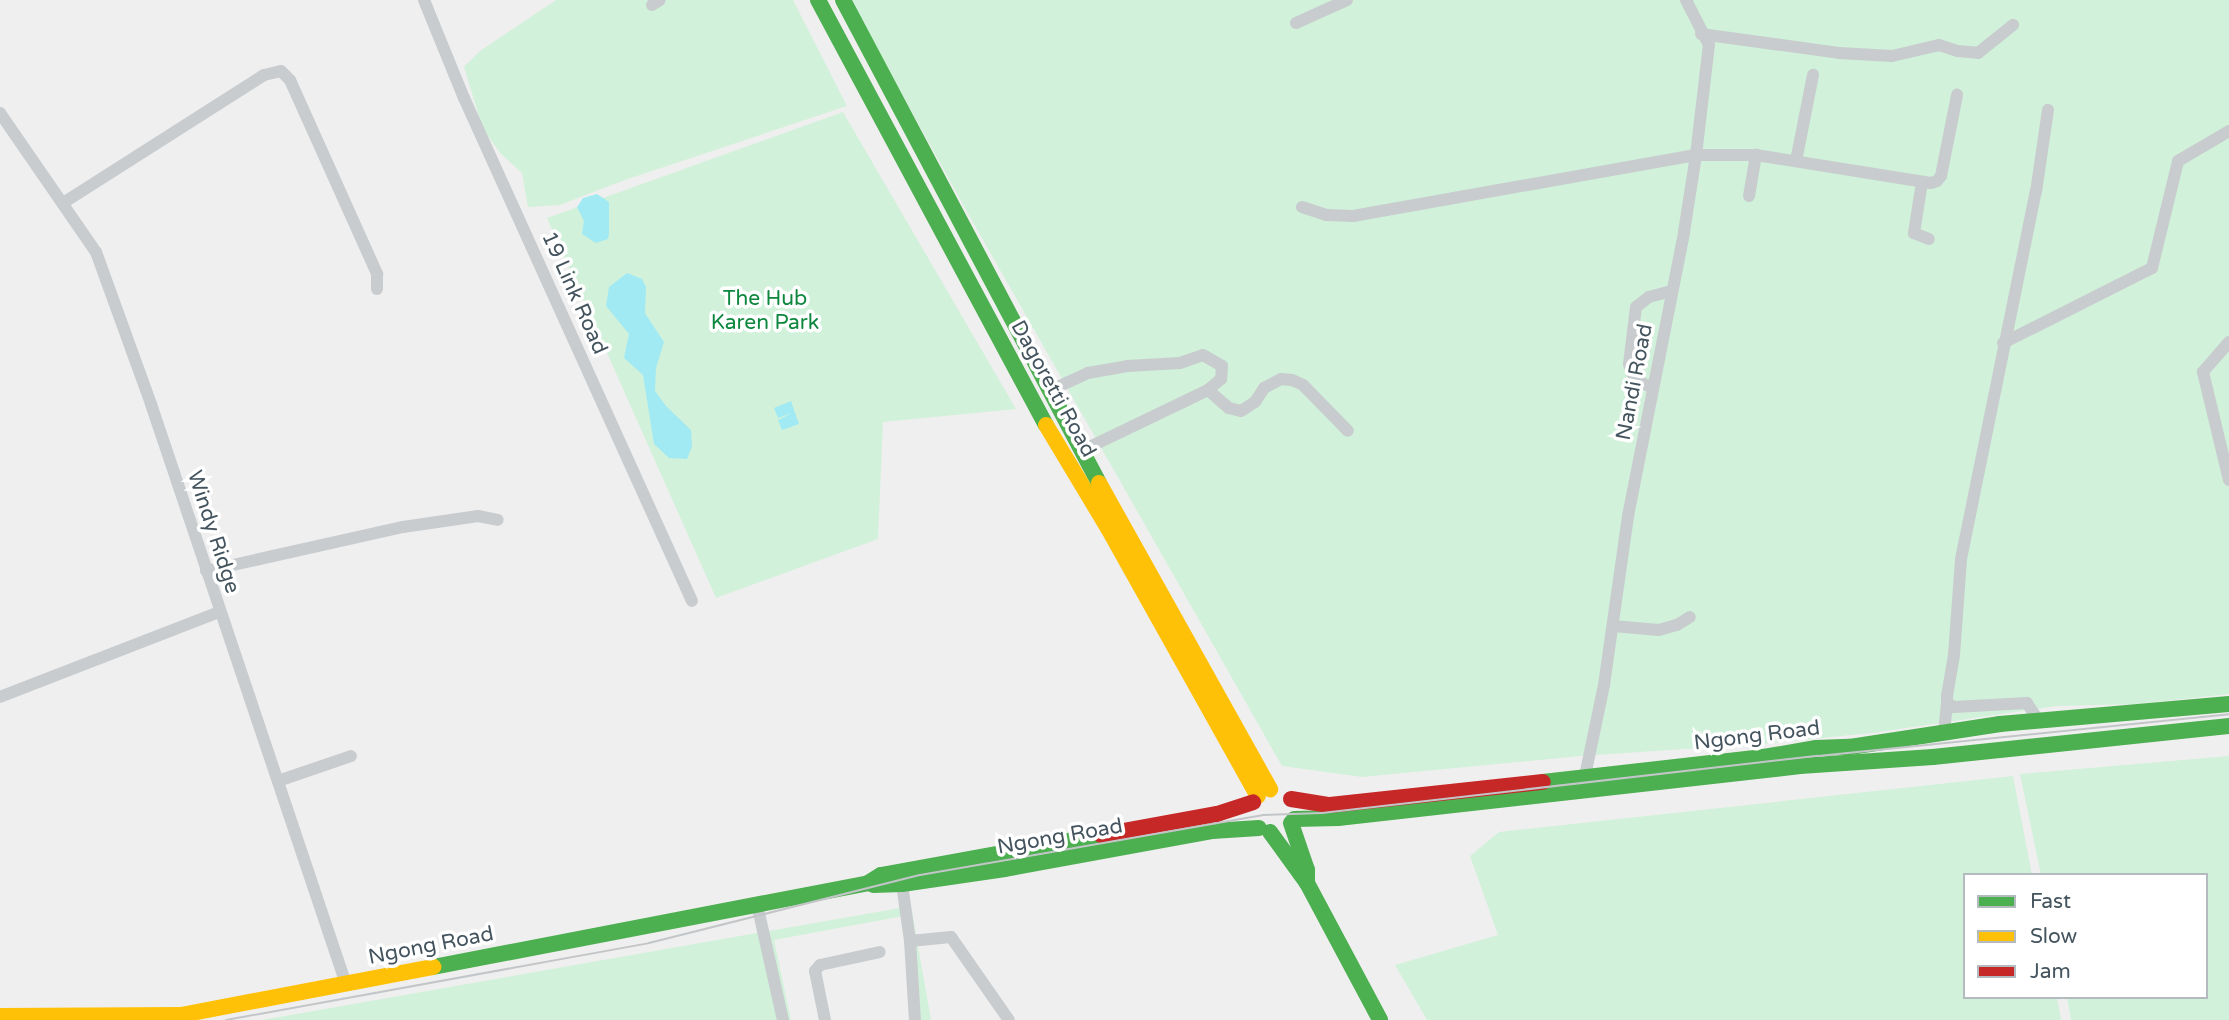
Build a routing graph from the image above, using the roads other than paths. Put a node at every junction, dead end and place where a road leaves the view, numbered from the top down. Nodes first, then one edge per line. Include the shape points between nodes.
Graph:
1 (424, 0) edge
2 (818, 0) edge
3 (843, 0) edge
4 (1347, 0) edge
5 (1686, 0) edge
6 (1296, 23) dead end
7 (2012, 25) dead end
8 (1701, 34) junction
9 (1813, 75) dead end
10 (1957, 95) dead end
11 (2048, 110) dead end
12 (0, 113) edge
13 (2229, 131) edge
14 (1696, 155) junction
15 (1756, 155) junction
16 (1796, 161) junction
17 (1922, 182) junction
18 (1749, 196) dead end
19 (63, 203) junction
20 (1302, 207) dead end
21 (1930, 239) dead end
22 (377, 289) dead end
23 (1672, 291) junction
24 (2003, 342) junction
25 (2229, 342) edge
26 (1653, 387) junction
27 (1051, 390) junction
28 (1208, 390) junction
29 (1348, 430) dead end
30 (1081, 451) junction
31 (2229, 480) edge
32 (498, 520) dead end
33 (206, 571) junction
34 (692, 601) dead end
35 (219, 612) junction
36 (1690, 617) dead end
37 (1613, 626) junction
38 (0, 698) edge
39 (1947, 703) junction
40 (2229, 704) edge
41 (2039, 721) junction
42 (2221, 727) edge
43 (1944, 732) junction
44 (351, 756) dead end
45 (1585, 776) junction
46 (278, 781) junction
47 (1260, 796) junction
48 (1291, 799) junction
49 (1292, 821) junction
50 (1265, 830) junction
51 (1004, 861) junction
52 (868, 883) junction
53 (1307, 883) junction
54 (902, 884) junction
55 (757, 904) junction
56 (910, 941) junction
57 (880, 952) dead end
58 (346, 984) junction
59 (0, 1016) edge
60 (783, 1020) edge
61 (825, 1020) edge
62 (915, 1020) edge
63 (1009, 1020) edge
64 (1380, 1020) edge

1 - 34 street, 19 Link Road
2 - 47 main road, Dagoretti Road via 1034,405
3 - 27 main road, Dagoretti Road
4 - 6 street
5 - 8 street, Nandi Road
7 - 8 street via 1978,53 1939,45 1892,56
8 - 14 street, Nandi Road via 1709,45
9 - 16 street
10 - 17 street via 1941,176 1937,181
11 - 24 street via 2036,192
12 - 19 street, Windy Ridge
13 - 24 street via 2178,161 2152,268
14 - 15 street
14 - 20 street via 1353,216 1326,215
14 - 23 street, Nandi Road
15 - 16 street
15 - 18 street
16 - 17 street
17 - 21 street via 1914,233
19 - 22 street via 264,75 281,71 290,80 377,274
19 - 33 street, Windy Ridge via 96,251
23 - 26 street, Nandi Road
23 - 26 street via 1649,297 1636,307 1629,364 1643,384
24 - 39 street via 1961,559
25 - 31 street via 2203,372
26 - 37 street, Nandi Road
27 - 28 street via 1088,373 1180,363 1203,355 1222,366 1221,379
27 - 30 main road, Dagoretti Road
28 - 29 street via 1229,408 1241,411 1255,402 1264,388 1281,379 1292,380 1303,385
28 - 30 street
30 - 47 main road, Dagoretti Road
32 - 33 street via 478,516 402,527
33 - 35 street, Windy Ridge
35 - 38 street
35 - 46 street, Windy Ridge
36 - 37 street via 1659,630
37 - 45 street, Nandi Road
39 - 41 street via 1962,708 2027,703
39 - 43 street
40 - 41 main road, Ngong Road
41 - 43 main road, Ngong Road
42 - 49 main road, Ngong Road
43 - 45 main road, Ngong Road
44 - 46 street
45 - 48 main road, Ngong Road via 1329,805
46 - 58 street, Windy Ridge
47 - 48 main road via 1284,792
47 - 50 main road via 1252,816
47 - 51 main road, Ngong Road via 1217,814
48 - 49 main road
49 - 50 main road via 1280,831
49 - 53 main road
50 - 51 main road, Ngong Road via 1212,831
50 - 53 main road
51 - 52 main road, Ngong Road via 881,876
51 - 54 main road, Ngong Road
52 - 54 main road, Ngong Road
52 - 55 main road, Ngong Road
53 - 64 main road
54 - 56 street
55 - 58 main road, Ngong Road
55 - 60 street
56 - 62 street
56 - 63 street via 951,937
57 - 61 street via 820,965 815,971
58 - 59 main road, Ngong Road via 181,1015

